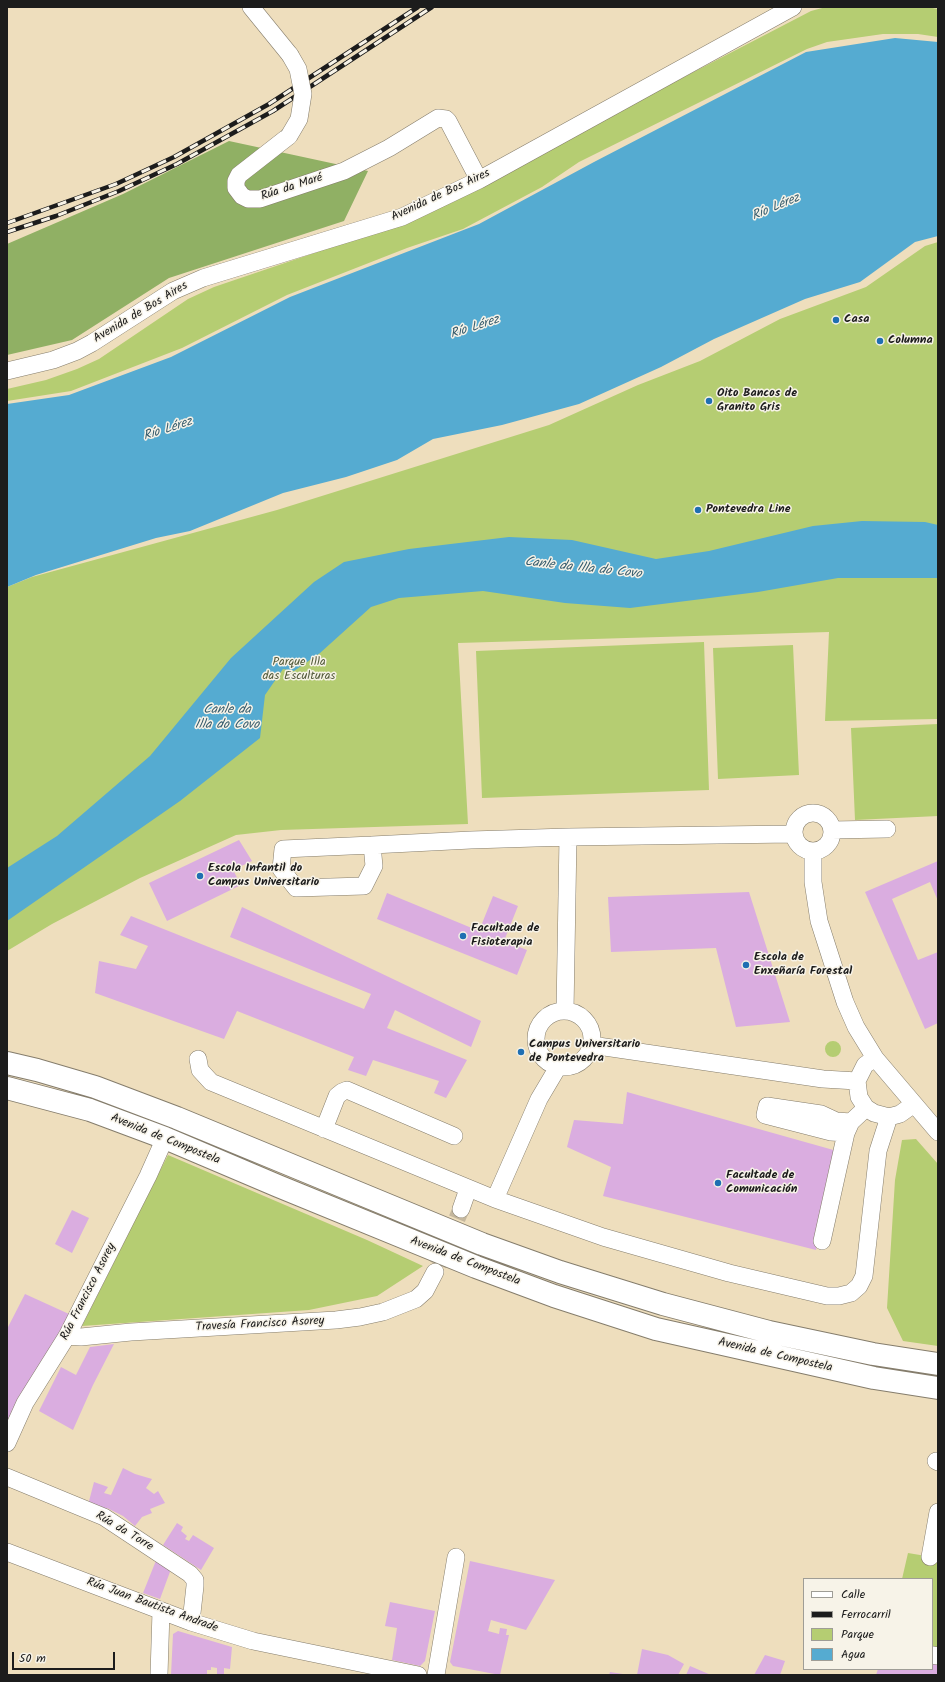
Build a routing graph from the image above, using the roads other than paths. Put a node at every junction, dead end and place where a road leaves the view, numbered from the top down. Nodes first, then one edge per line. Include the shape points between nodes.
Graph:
1 (251, 7) edge
2 (793, 7) edge
3 (479, 180) junction
4 (7, 371) edge
5 (832, 830) junction
6 (888, 830) dead end
7 (793, 834) junction
8 (568, 837) junction
9 (372, 845) junction
10 (813, 851) junction
11 (565, 1011) junction
12 (591, 1045) junction
13 (875, 1058) junction
14 (198, 1059) dead end
15 (7, 1063) edge
16 (558, 1067) junction
17 (857, 1081) junction
18 (7, 1088) edge
19 (914, 1104) junction
20 (866, 1108) junction
21 (889, 1116) junction
22 (324, 1129) junction
23 (938, 1132) edge
24 (454, 1136) dead end
25 (165, 1138) junction
26 (468, 1188) junction
27 (495, 1199) junction
28 (461, 1210) tunnel mouth
29 (822, 1241) dead end
30 (435, 1272) tunnel mouth
31 (67, 1336) junction
32 (938, 1364) edge
33 (938, 1388) edge
34 (7, 1443) edge
35 (7, 1477) edge
36 (938, 1512) edge
37 (7, 1552) edge
38 (456, 1557) dead end
39 (930, 1557) dead end
40 (161, 1611) junction
41 (191, 1622) junction
42 (159, 1675) edge
43 (418, 1675) edge
44 (436, 1675) edge

1 - 3 street, Rúa da Maré, bridge via 290,55 298,69 303,94 299,119 289,136 239,175 236,188 242,196 260,199 344,171 433,120 442,118 448,121
2 - 3 street, Avenida de Bos Aires
3 - 4 street, Avenida de Bos Aires via 402,217 203,278 173,291 82,348 53,360
5 - 6 street
5 - 7 street via 827,818 821,814 809,813 796,823
5 - 10 street via 829,843
7 - 8 street
7 - 10 street via 802,848
8 - 9 street
8 - 11 street
9 - 9 street via 283,849 281,869 296,888 364,886 374,866
10 - 13 street via 813,882 819,921 830,959 856,1027
11 - 12 street via 583,1018 592,1036
11 - 16 street via 548,1016 541,1022 536,1035 537,1049 542,1057
12 - 16 street via 585,1057 575,1065
12 - 17 street via 823,1079
13 - 17 street via 865,1065
13 - 19 street
14 - 22 street via 200,1070 211,1082
15 - 32 highway, Avenida de Compostela via 95,1087 482,1244 560,1272 663,1304 769,1332 874,1354
16 - 27 street via 539,1099
17 - 20 street via 859,1097
18 - 25 highway, Avenida de Compostela via 90,1110
19 - 21 street via 900,1114
19 - 23 street
20 - 21 street via 874,1113
20 - 29 street via 849,1127
21 - 27 street via 878,1150 864,1276 859,1286 851,1293 839,1296 827,1296 721,1270 602,1237
22 - 24 street via 337,1096 347,1090
22 - 26 street
25 - 31 street, Rúa Francisco Asorey
25 - 33 highway, Avenida de Compostela via 476,1267 656,1329 874,1378
26 - 27 street
26 - 28 street
30 - 31 street, Travesía Francisco Asorey via 425,1291 416,1300 360,1317
31 - 34 street, Rúa Francisco Asorey via 25,1404
35 - 41 street, Rúa da Torre via 104,1517 190,1574 195,1580
36 - 39 street
37 - 40 street, Rúa Juan Bautista Andrade
38 - 44 street
40 - 41 street, Rúa Juan Bautista Andrade
40 - 42 street
41 - 43 street, Rúa Juan Bautista Andrade via 253,1641

